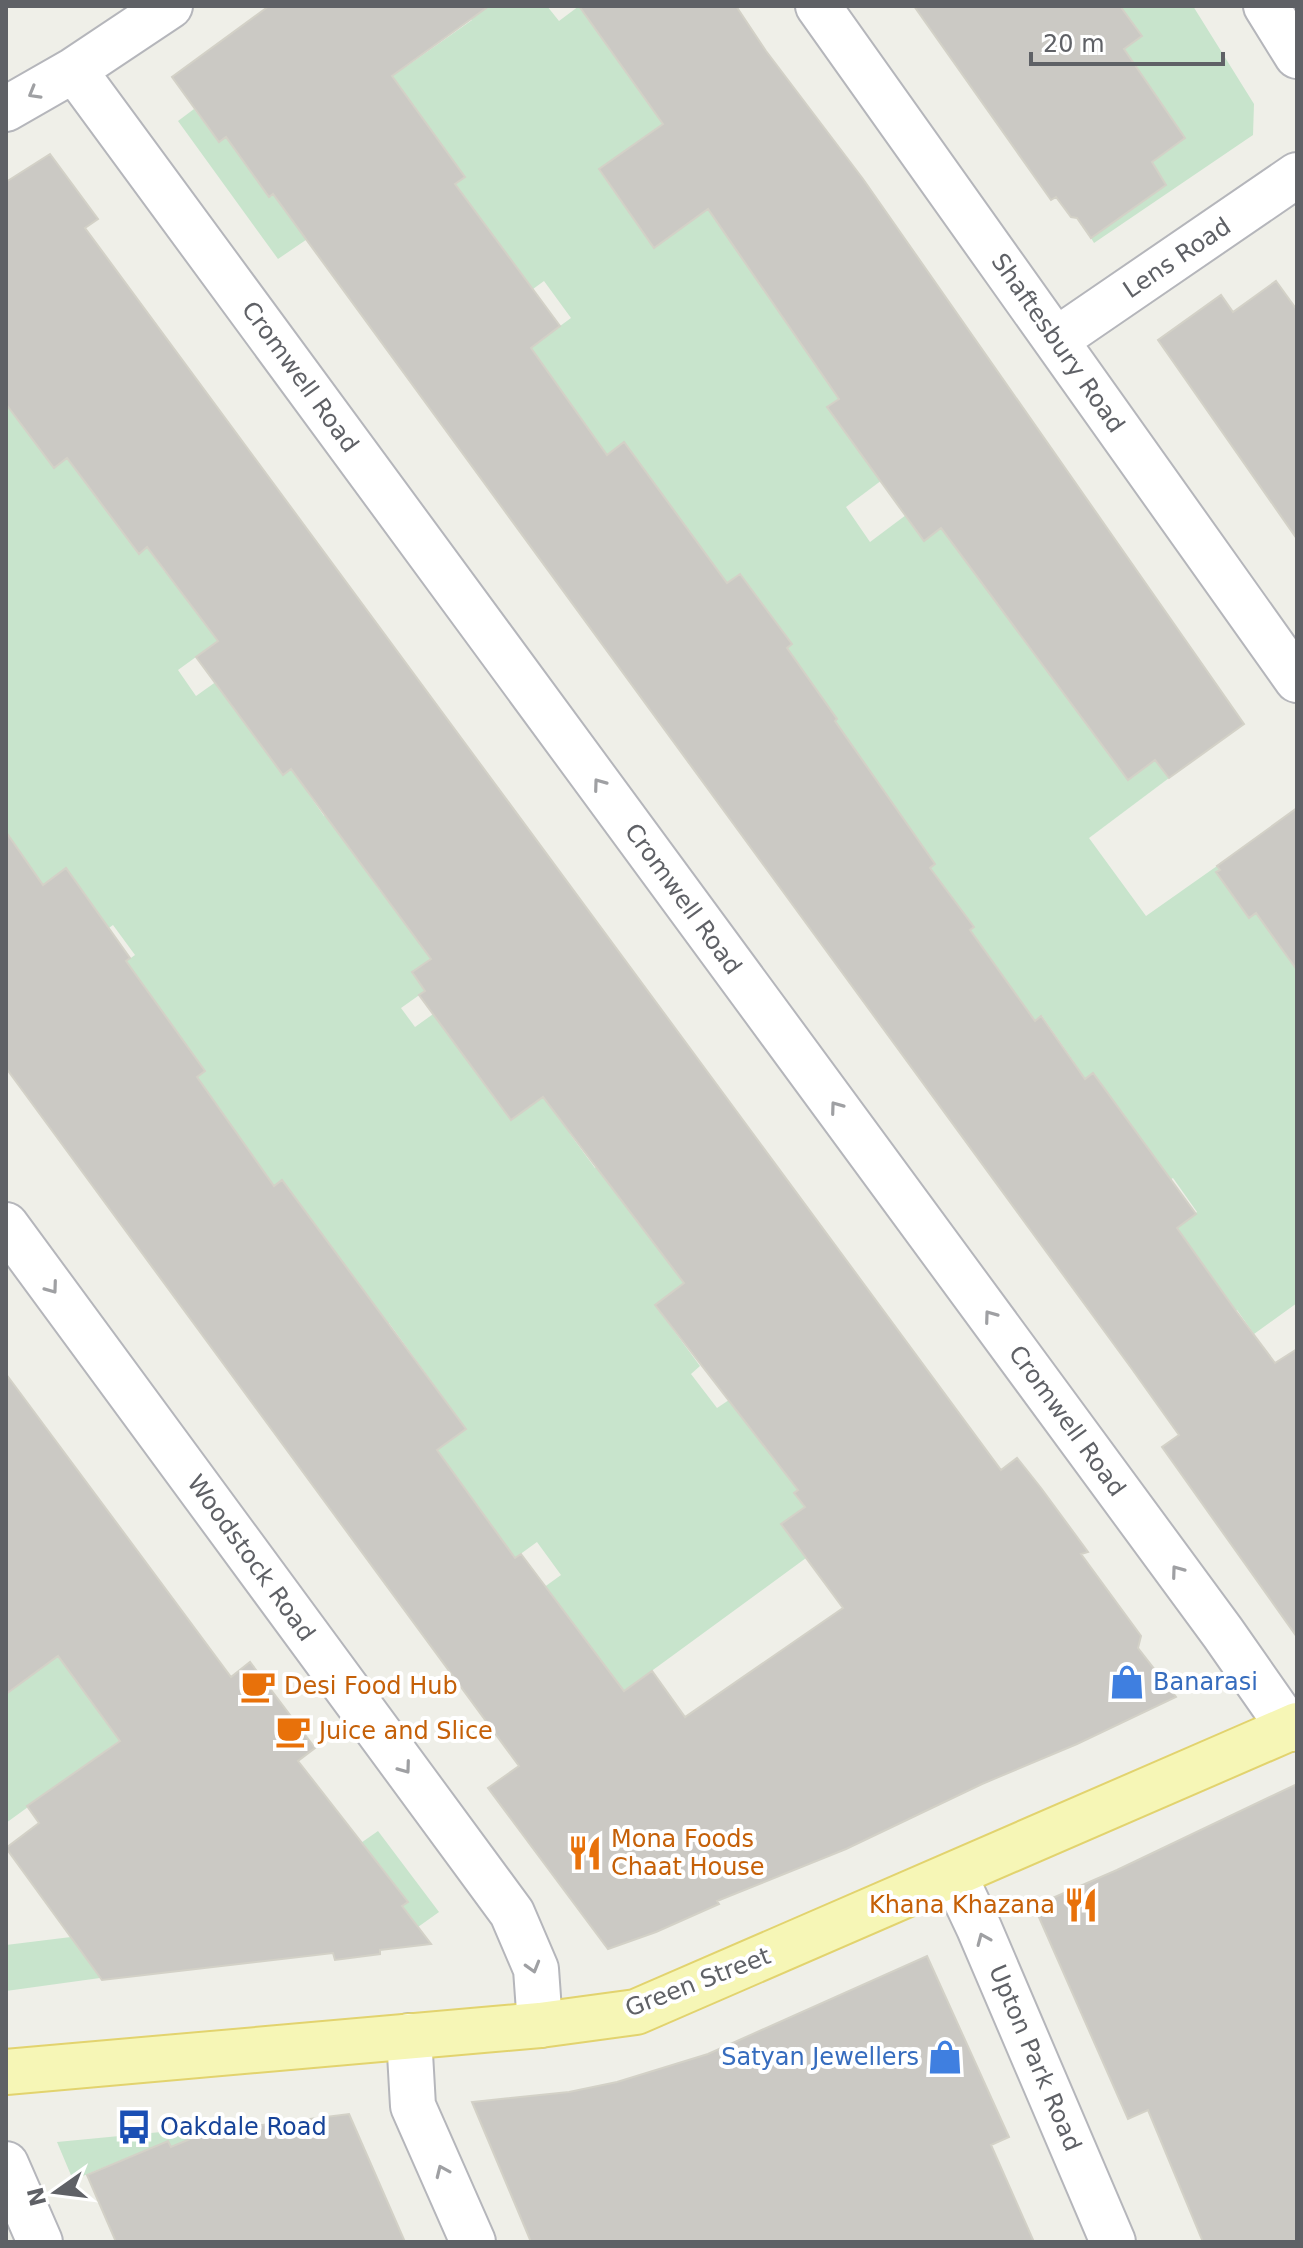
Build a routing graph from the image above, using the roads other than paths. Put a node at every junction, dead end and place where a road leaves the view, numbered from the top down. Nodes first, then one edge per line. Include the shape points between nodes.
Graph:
1 (170, 6) edge
2 (818, 6) edge
3 (1266, 6) edge
4 (1297, 56) edge
5 (74, 70) junction
6 (6, 109) edge
7 (1297, 175) edge
8 (1056, 340) junction
9 (1297, 680) edge
10 (6, 1225) edge
11 (1293, 1727) edge
12 (954, 1875) junction
13 (540, 2025) junction
14 (409, 2036) junction
15 (6, 2072) edge
16 (6, 2164) edge
17 (40, 2242) edge
18 (473, 2242) edge
19 (1113, 2242) edge

1 - 5 street
2 - 8 street, Shaftesbury Road
3 - 4 street
5 -> 6 street
11 -> 5 street, Cromwell Road
7 - 8 street, Lens Road
8 - 9 street, Shaftesbury Road
10 -> 13 street, Woodstock Road via 512,1913 536,1969
11 - 12 main road, Green Street
12 - 13 main road, Green Street via 636,2012
19 -> 12 street, Upton Park Road
13 - 14 main road, Green Street
14 - 15 main road, Green Street
18 -> 14 street via 413,2106
16 - 17 street

